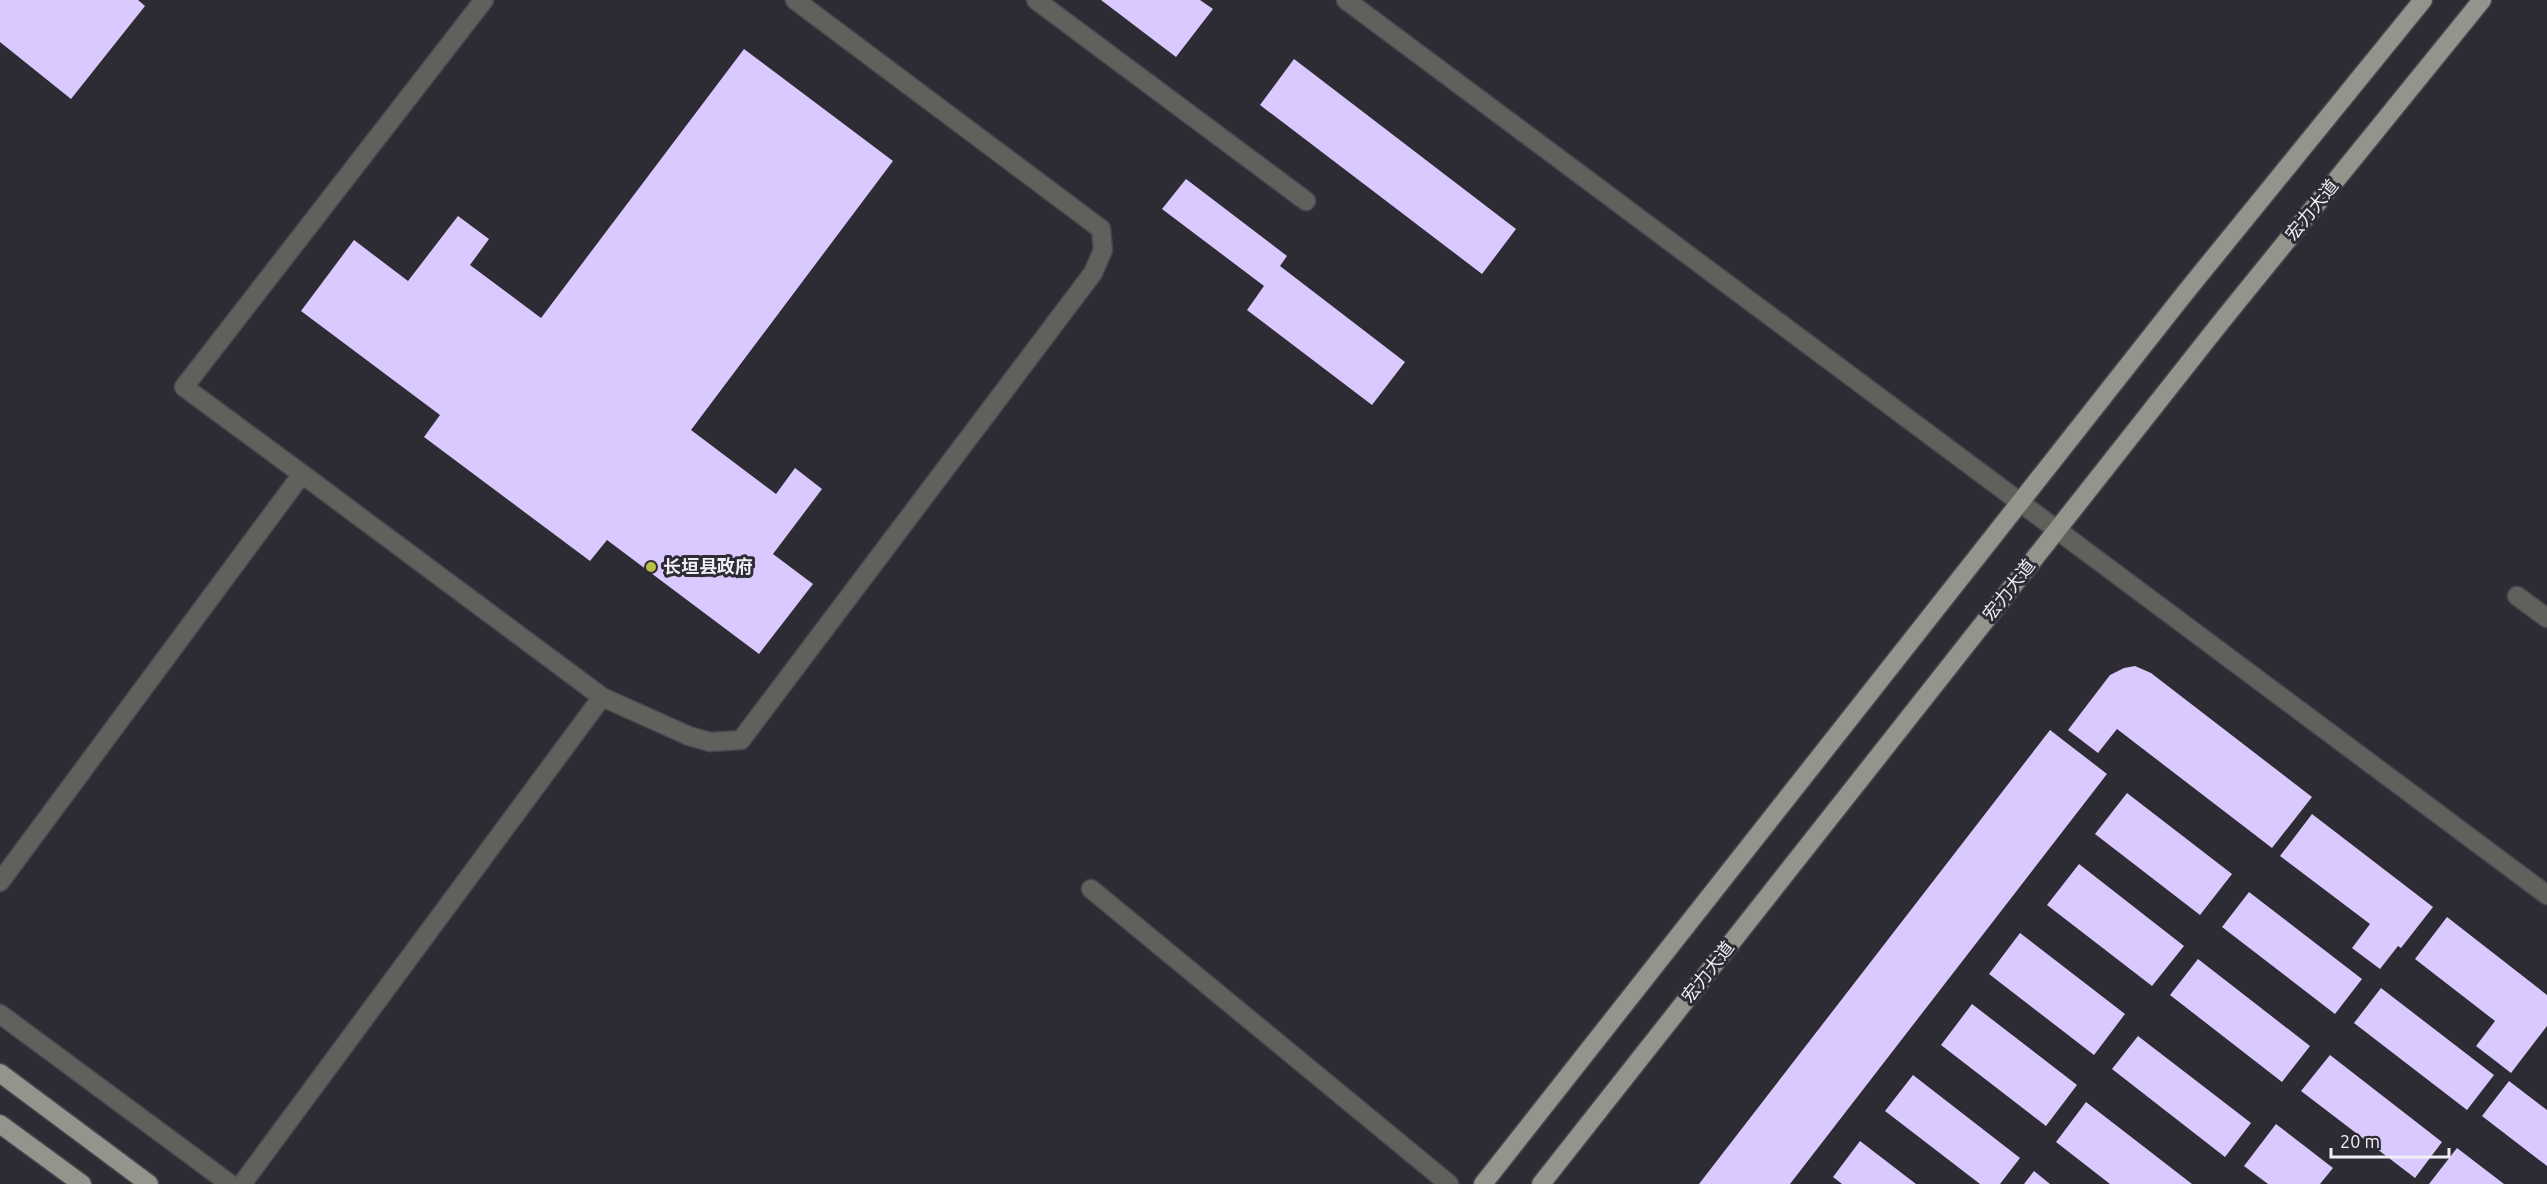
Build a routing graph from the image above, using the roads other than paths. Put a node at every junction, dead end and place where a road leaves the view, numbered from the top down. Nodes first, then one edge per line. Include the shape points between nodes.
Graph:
1 (484, 0) edge
2 (795, 0) edge
3 (1036, 0) edge
4 (1346, 0) edge
5 (2423, 0) edge
6 (2482, 0) edge
7 (1306, 201) dead end
8 (302, 474) junction
9 (2020, 502) junction
10 (2057, 530) junction
11 (2517, 596) dead end
12 (2547, 618) edge
13 (602, 697) junction
14 (0, 882) edge
15 (1091, 889) dead end
16 (2547, 895) edge
17 (0, 1014) edge
18 (0, 1073) edge
19 (0, 1124) edge
20 (81, 1184) edge
21 (149, 1184) edge
22 (230, 1184) edge
23 (242, 1184) edge
24 (1449, 1184) edge
25 (1483, 1184) edge
26 (1541, 1184) edge

1 - 8 street via 184,387
2 - 13 street via 1101,229 1103,250 1094,273 741,740 710,742 689,736
3 - 7 street
4 - 9 street
5 - 9 main road
6 - 10 main road, 宏力大道
8 - 13 street
8 - 14 street
9 - 10 street
9 - 25 main road
10 - 16 street
10 - 26 main road, 宏力大道
11 - 12 street
13 - 23 street
15 - 24 street
17 - 22 street
18 - 21 main road
19 - 20 main road

